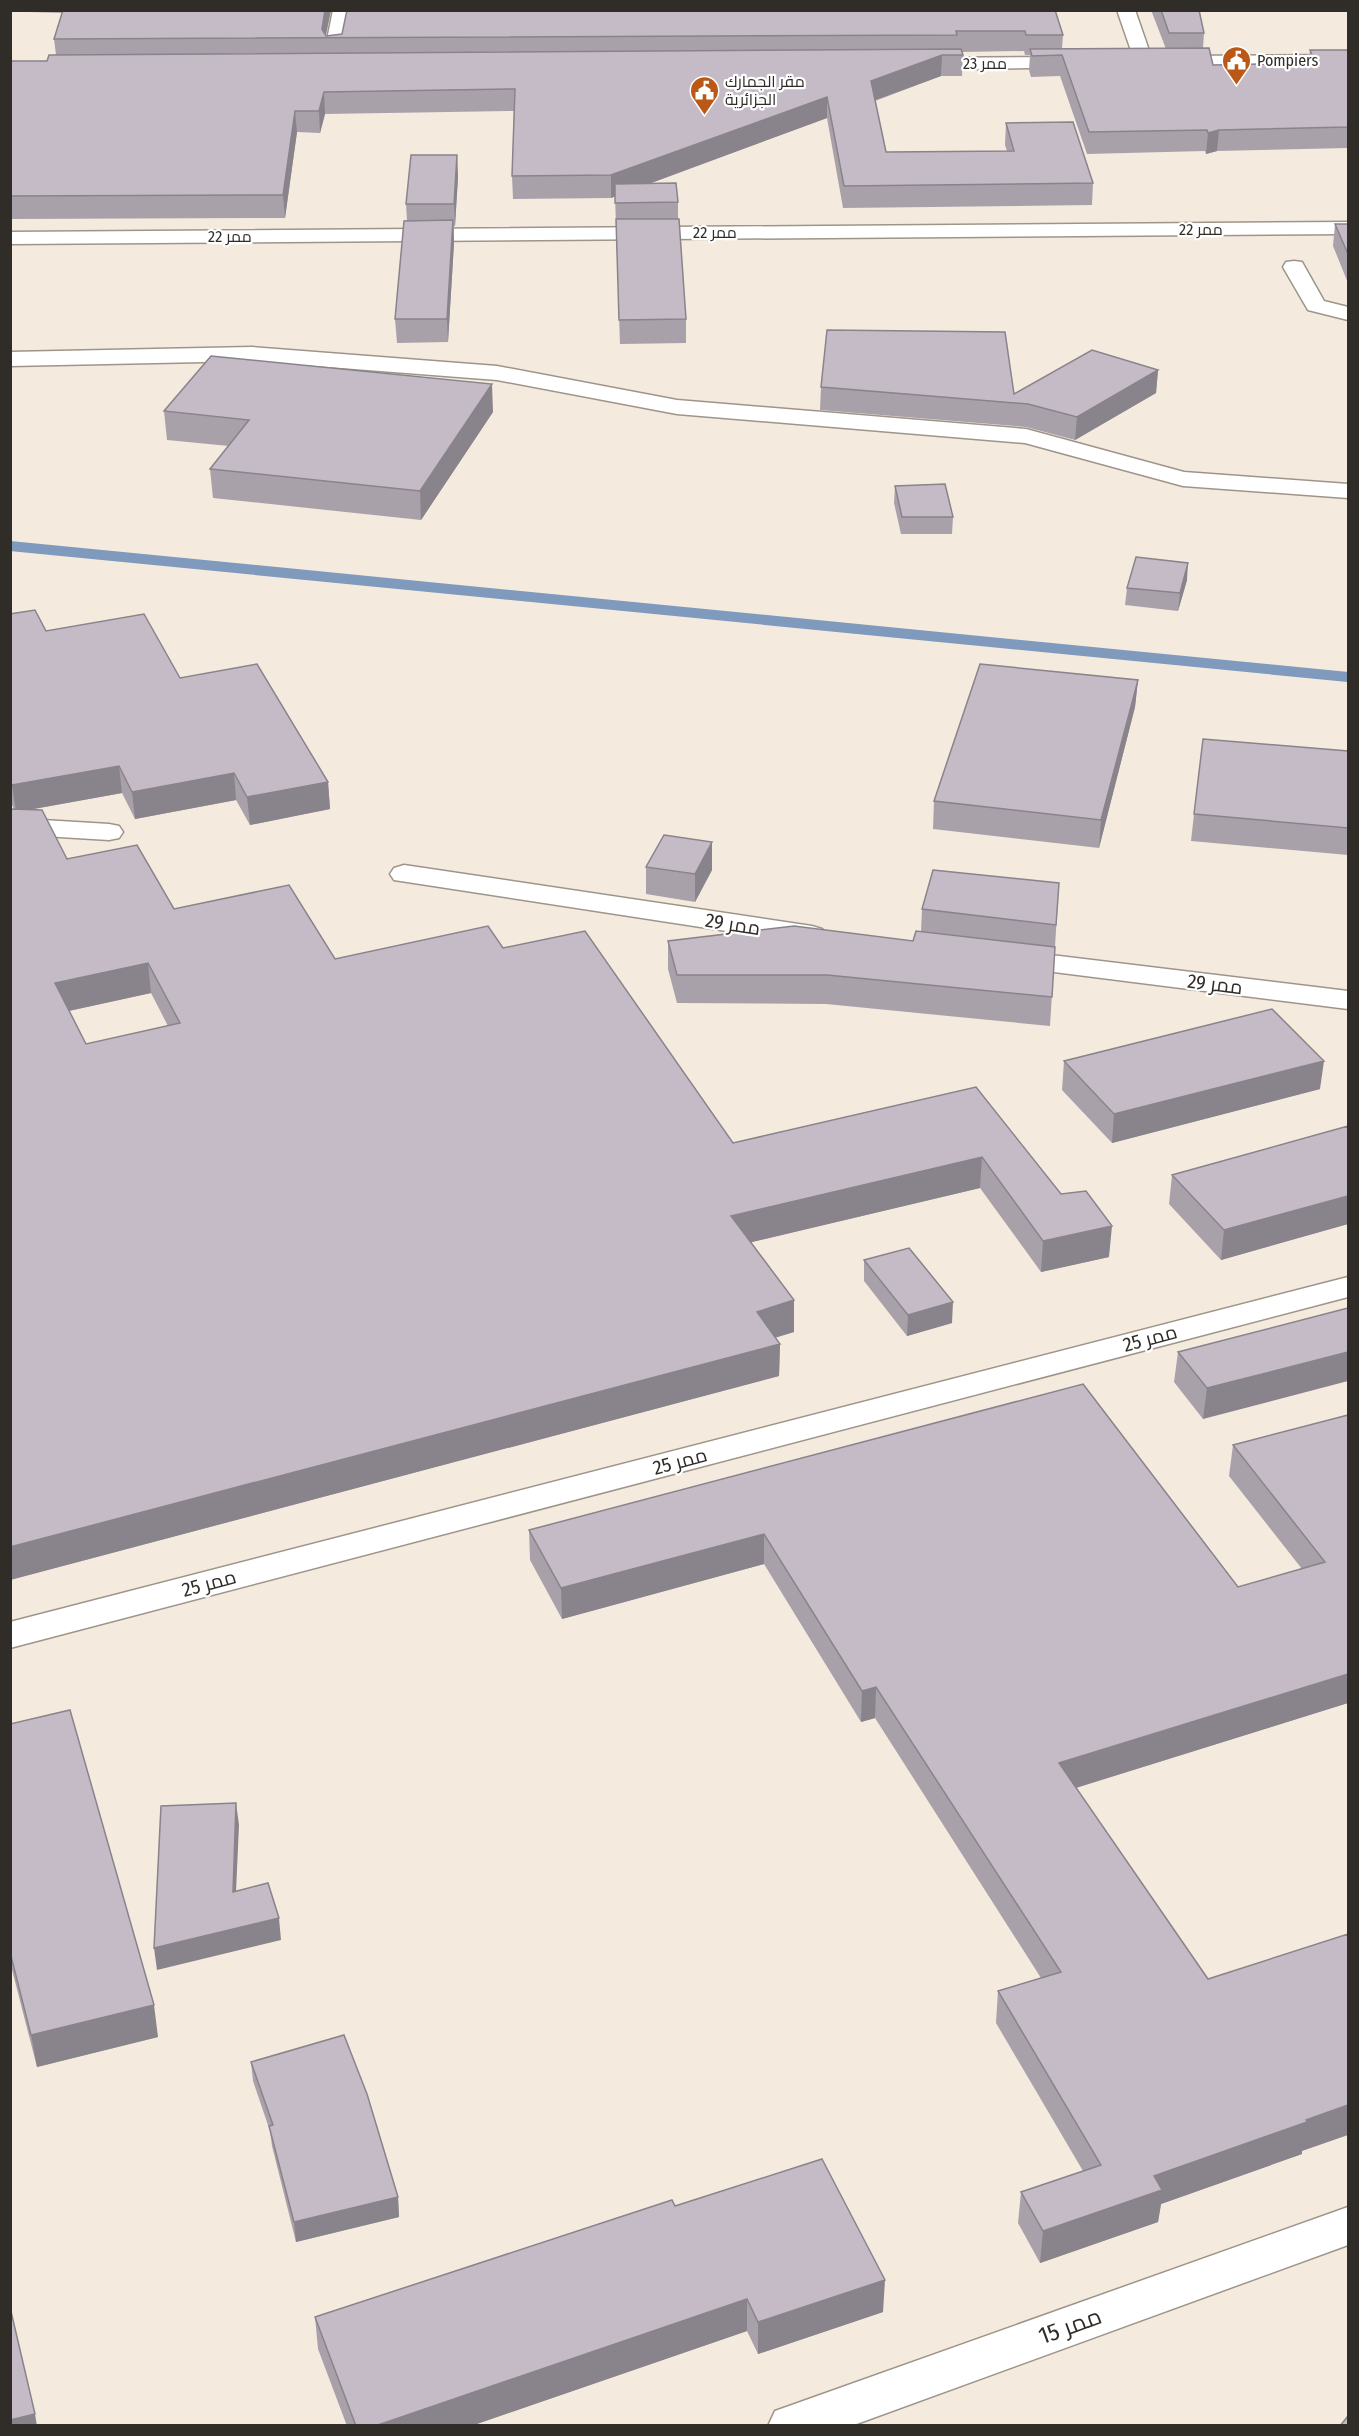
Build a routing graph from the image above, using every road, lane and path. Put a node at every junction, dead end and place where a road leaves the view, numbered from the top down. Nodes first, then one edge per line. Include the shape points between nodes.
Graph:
1 (342, 10) edge
2 (1126, 10) edge
3 (1348, 61) edge
4 (332, 62) edge
5 (1144, 62) junction
6 (1097, 63) edge
7 (1120, 63) edge
8 (895, 64) edge
9 (1348, 228) edge
10 (10, 238) edge
11 (1294, 267) dead end
12 (1348, 314) edge
13 (10, 359) edge
14 (1348, 490) edge
15 (10, 826) edge
16 (109, 832) dead end
17 (405, 873) dead end
18 (835, 938) edge
19 (987, 956) edge
20 (1348, 1000) edge
21 (1348, 1287) edge
22 (10, 1635) edge
23 (1348, 2226) edge
24 (792, 2426) edge

1 - 4 lane
2 - 5 lane
3 - 5 lane
5 - 7 lane
6 - 8 lane, ممر 23
9 - 10 lane, ممر 22
11 - 12 lane via 1316,305
13 - 14 lane via 252,354 497,373 677,407 1026,436 1183,478
15 - 16 lane
17 - 18 lane, ممر 29
19 - 20 lane, ممر 29
21 - 22 lane, ممر 25
23 - 24 lane, ممر 15

